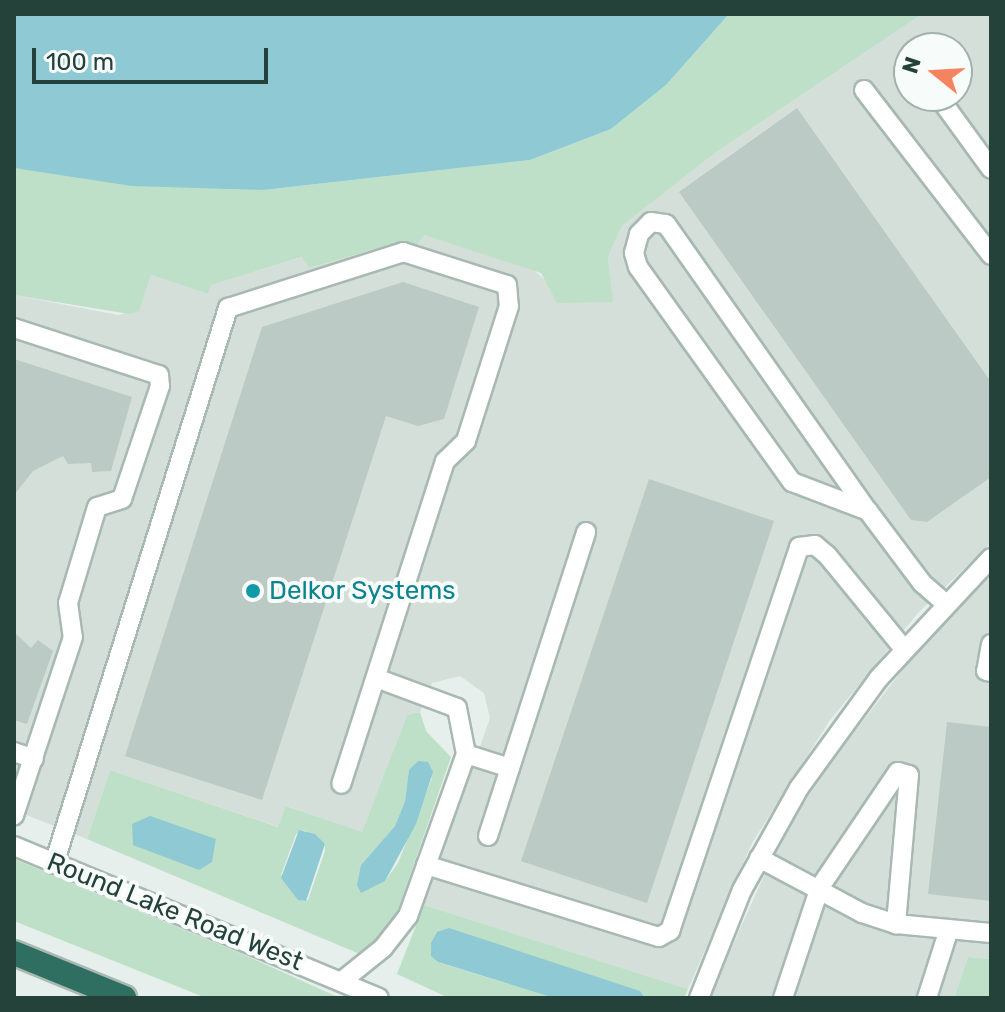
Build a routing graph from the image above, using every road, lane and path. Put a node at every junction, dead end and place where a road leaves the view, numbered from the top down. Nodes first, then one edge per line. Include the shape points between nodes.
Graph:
1 (864, 90) dead end
2 (950, 112) edge
3 (991, 169) edge
4 (991, 255) edge
5 (14, 328) edge
6 (868, 511) junction
7 (586, 532) dead end
8 (991, 558) edge
9 (945, 603) junction
10 (991, 644) edge
11 (904, 649) junction
12 (991, 672) edge
13 (376, 678) junction
14 (14, 752) edge
15 (466, 754) junction
16 (34, 759) junction
17 (510, 768) junction
18 (341, 784) dead end
19 (14, 815) edge
20 (488, 836) dead end
21 (14, 846) edge
22 (759, 858) junction
23 (54, 864) junction
24 (426, 865) junction
25 (820, 887) junction
26 (896, 924) junction
27 (949, 929) junction
28 (991, 933) edge
29 (14, 953) edge
30 (342, 981) junction
31 (124, 998) edge
32 (379, 998) edge
33 (699, 998) edge
34 (783, 998) edge
35 (927, 998) edge

1 - 4 street
2 - 3 street
5 - 16 street via 159,375 160,386 122,499 97,507 68,603 73,637
6 - 6 street via 666,224 651,222 639,234 634,253 638,267 792,482
6 - 9 street via 922,583
7 - 17 street
8 - 9 street
9 - 11 street
10 - 12 street via 986,671
11 - 22 street via 831,742
11 - 24 street via 827,555 815,545 799,547 670,931 659,937
13 - 15 street via 457,708
13 - 18 street
13 - 23 street via 445,461 466,441 509,306 507,285 403,252 228,308
14 - 16 street
15 - 17 street
15 - 24 street
16 - 19 street
17 - 20 street
21 - 23 street, Round Lake Road West
22 - 25 street
22 - 33 street
23 - 30 street, Round Lake Road West
24 - 30 street via 408,916 383,948
25 - 26 street via 862,913
25 - 26 street via 898,772 909,775
25 - 34 street
26 - 27 street
27 - 28 street
27 - 35 street
29 - 31 highway
30 - 32 street, Round Lake Road West

